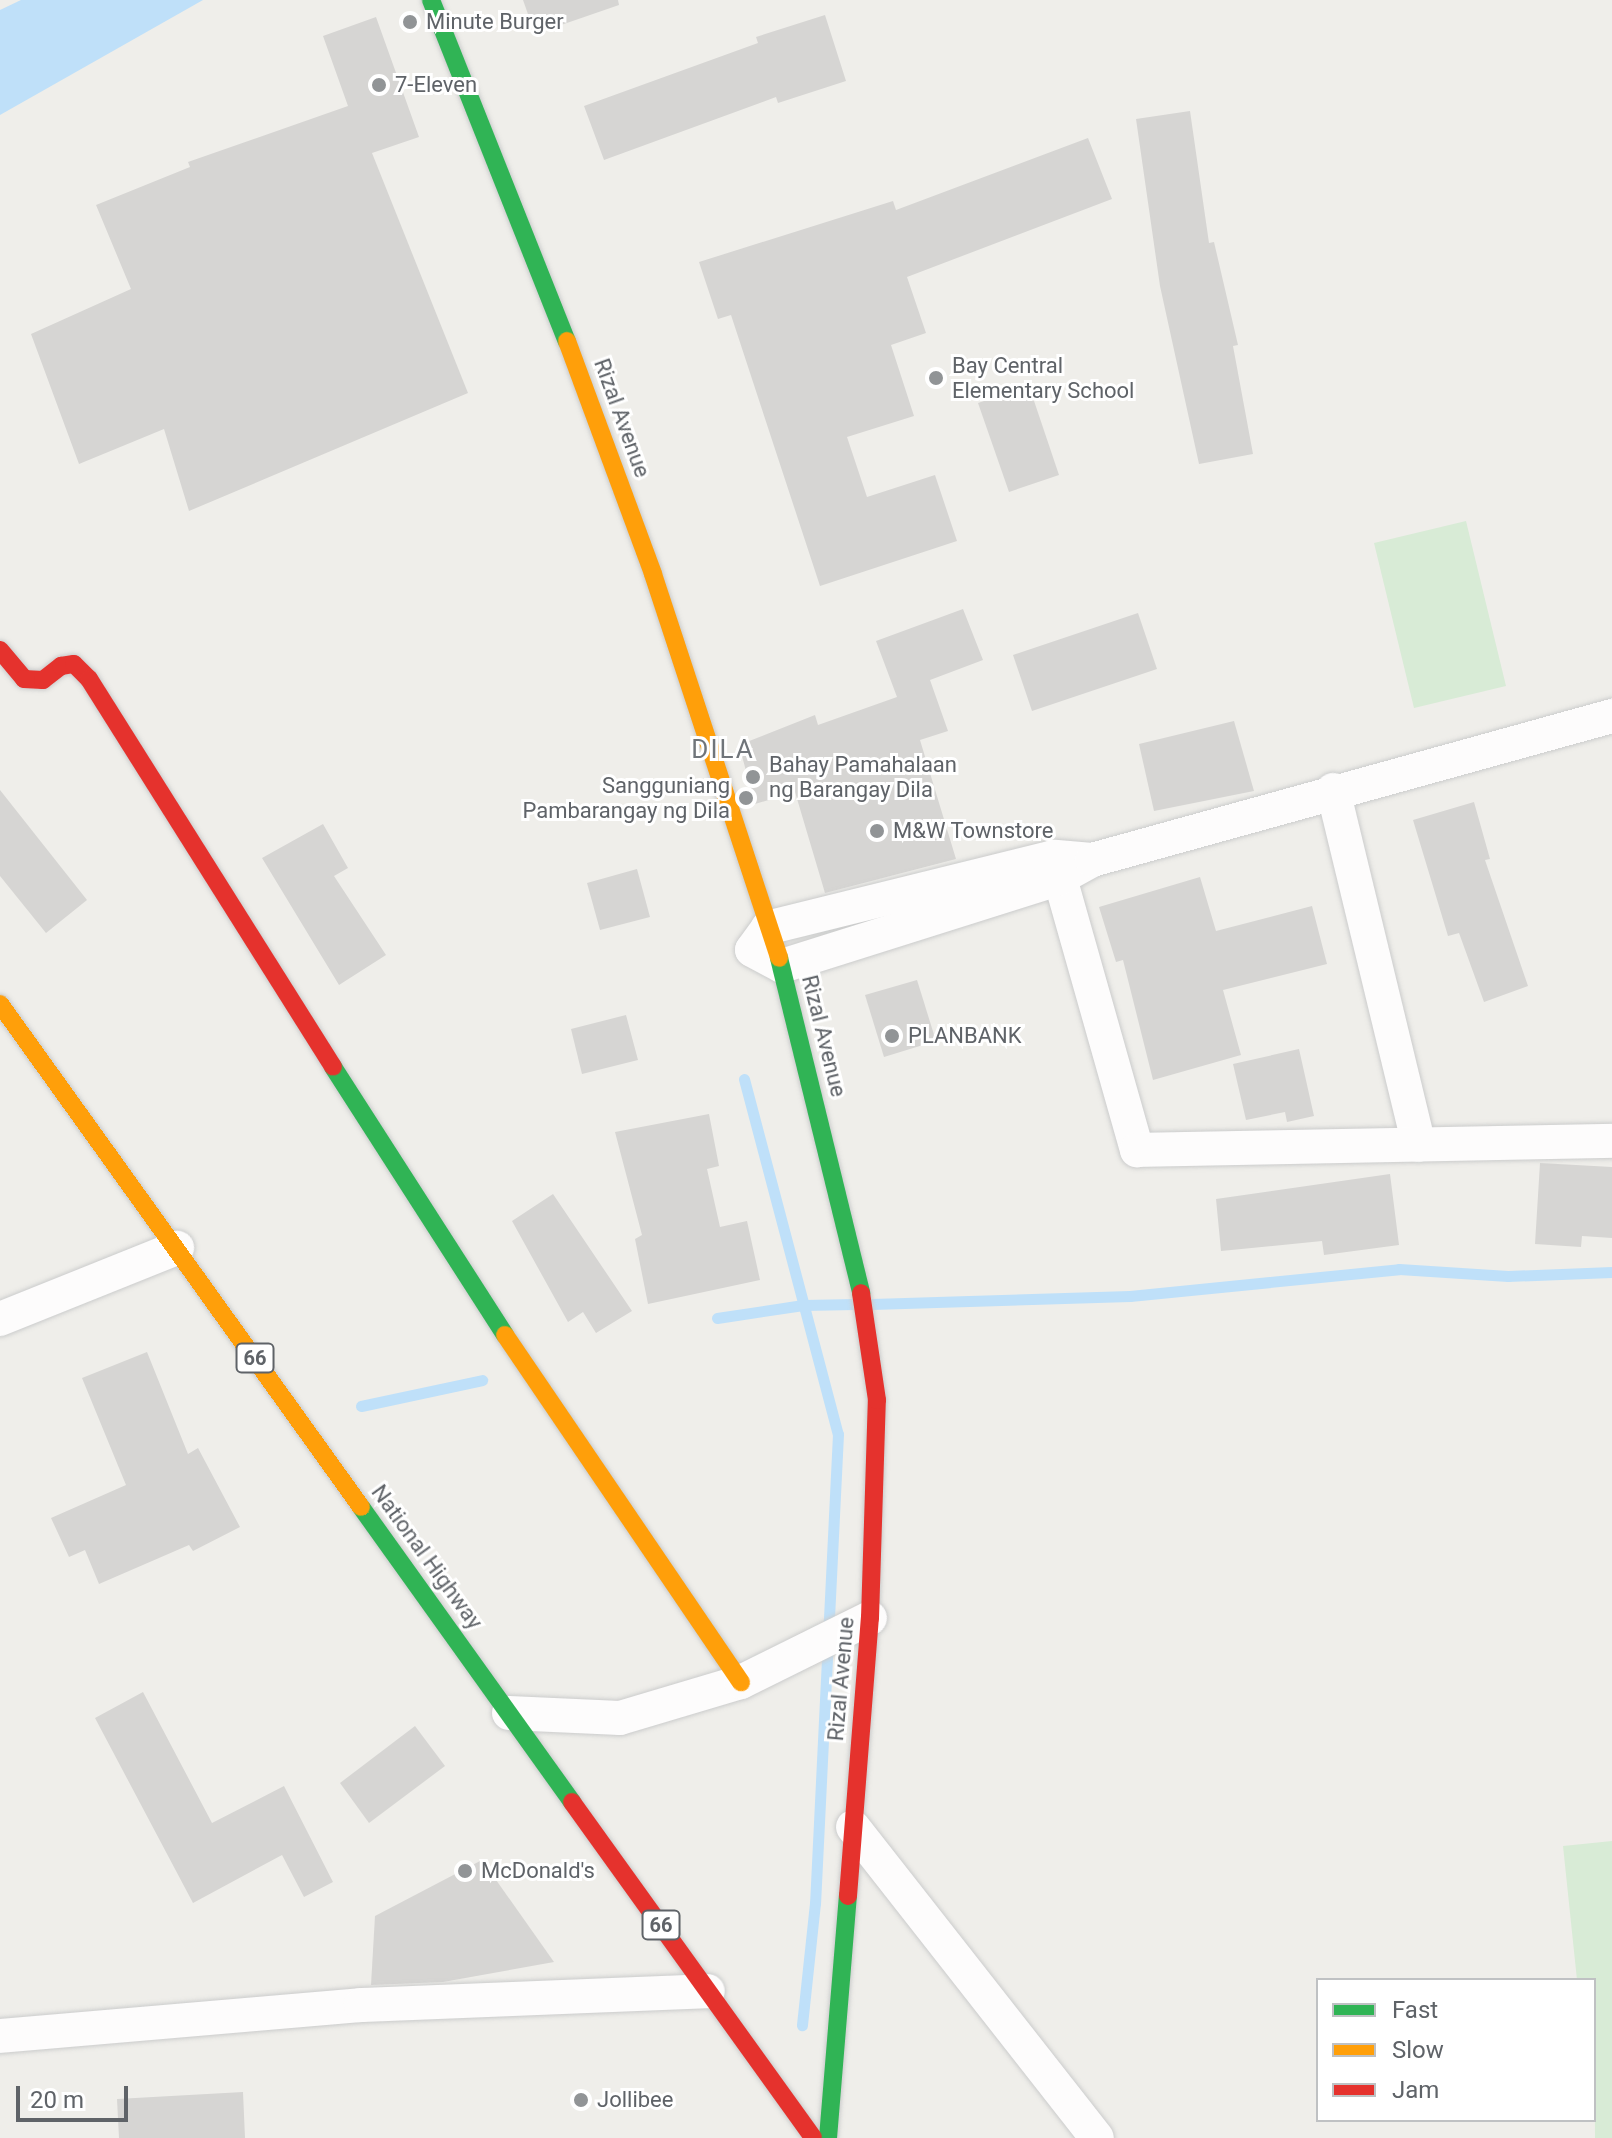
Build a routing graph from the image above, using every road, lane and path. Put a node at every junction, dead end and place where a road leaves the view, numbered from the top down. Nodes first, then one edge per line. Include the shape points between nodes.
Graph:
1 (431, 0) edge
2 (0, 650) edge
3 (1610, 726) edge
4 (1333, 790) junction
5 (1056, 868) junction
6 (768, 928) junction
7 (782, 966) junction
8 (0, 1004) edge
9 (1612, 1141) edge
10 (1419, 1145) junction
11 (177, 1248) junction
12 (0, 1319) edge
13 (870, 1618) junction
14 (741, 1682) junction
15 (509, 1713) junction
16 (853, 1827) junction
17 (708, 1991) junction
18 (0, 2036) edge
19 (813, 2138) edge
20 (828, 2138) edge
21 (1097, 2138) edge

1 - 6 main road, Rizal Avenue via 587,391 653,574
2 - 14 main road via 24,679 43,680 61,666 74,664 89,679 471,1285
3 - 4 street
4 - 5 street
4 - 10 street
5 - 6 street
5 - 7 street
5 - 10 street via 1137,1150
6 - 7 street via 752,950
7 - 13 main road, Rizal Avenue via 858,1272 877,1400
8 - 11 main road, National Highway / 66
9 - 10 street
11 - 12 street
11 - 15 main road, National Highway / 66
13 - 14 street
13 - 16 main road, Rizal Avenue
14 - 15 street via 620,1718
15 - 17 main road, National Highway / 66
16 - 20 main road, Rizal Avenue
16 - 21 street
17 - 18 street via 361,2005
17 - 19 main road, National Highway / 66

